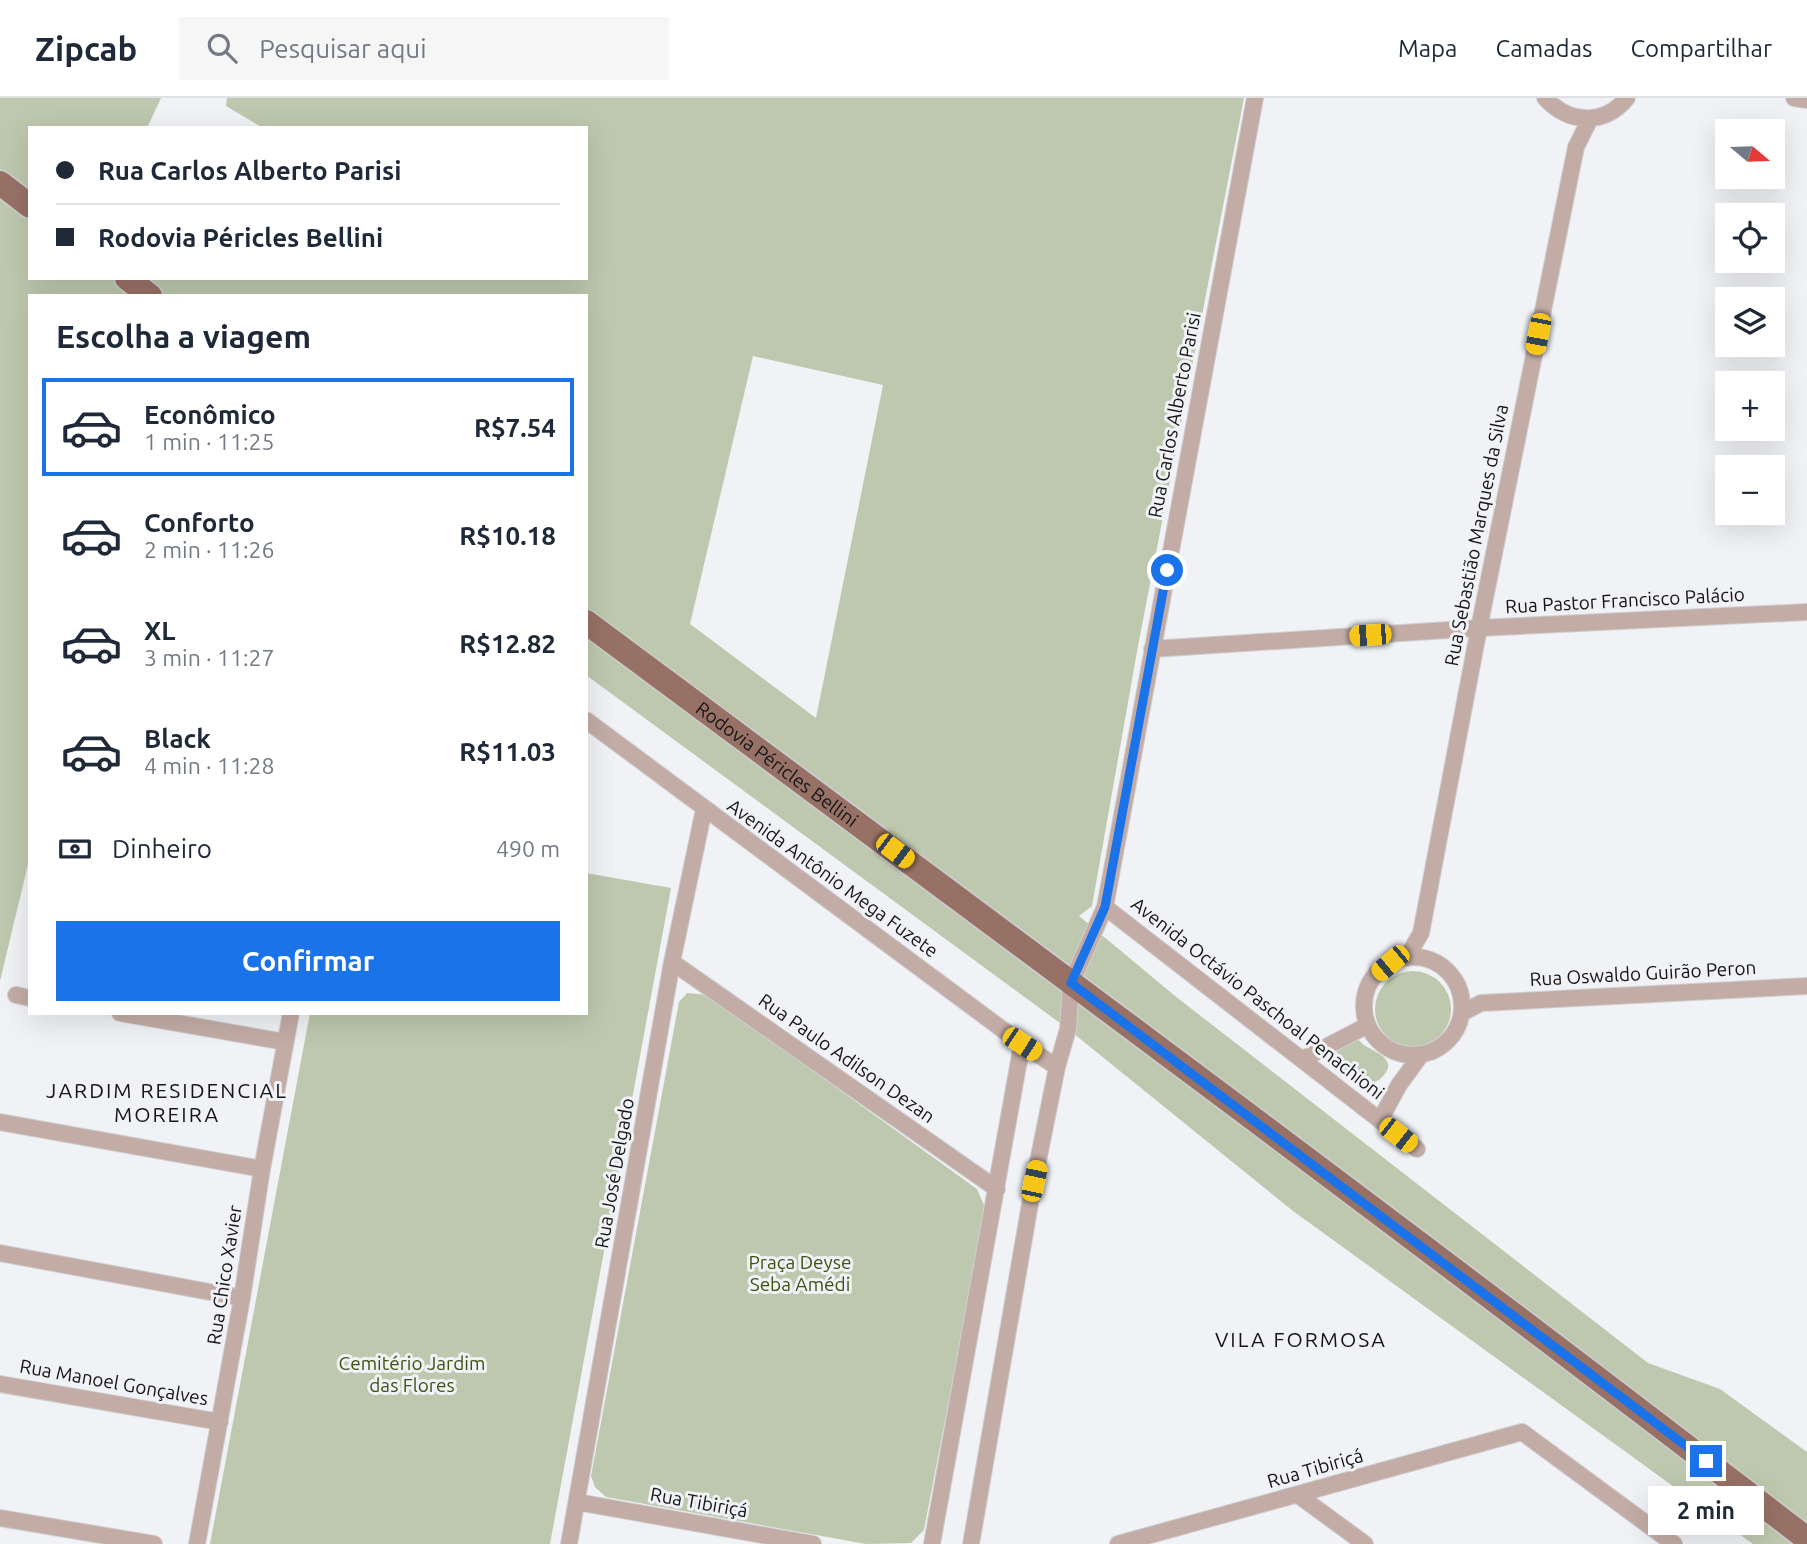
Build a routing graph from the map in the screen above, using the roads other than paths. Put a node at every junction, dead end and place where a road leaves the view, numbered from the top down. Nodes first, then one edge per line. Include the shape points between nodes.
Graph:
1 (1255, 98) edge
2 (1545, 98) edge
3 (1627, 98) edge
4 (1794, 98) edge
5 (1807, 100) edge
6 (1569, 116) junction
7 (1590, 119) junction
8 (1576, 147) junction
9 (0, 184) edge
10 (28, 205) edge
11 (130, 280) edge
12 (147, 294) edge
13 (1807, 611) edge
14 (588, 623) edge
15 (1479, 628) junction
16 (1152, 649) junction
17 (588, 722) edge
18 (704, 809) junction
19 (1105, 907) junction
20 (1421, 933) junction
21 (1407, 957) junction
22 (1430, 959) junction
23 (672, 962) junction
24 (1071, 983) junction
25 (1807, 986) edge
26 (1461, 993) junction
27 (1481, 1003) junction
28 (1462, 1013) junction
29 (131, 1015) edge
30 (291, 1015) edge
31 (1368, 1025) junction
32 (285, 1042) junction
33 (1022, 1044) junction
34 (1420, 1056) junction
35 (1303, 1059) junction
36 (1057, 1067) junction
37 (1380, 1120) junction
38 (0, 1122) edge
39 (1417, 1149) dead end
40 (262, 1169) junction
41 (997, 1189) junction
42 (0, 1254) edge
43 (242, 1298) junction
44 (0, 1384) edge
45 (220, 1422) junction
46 (1298, 1495) junction
47 (577, 1502) junction
48 (1, 1521) edge
49 (1807, 1539) edge
50 (154, 1544) edge
51 (197, 1544) edge
52 (569, 1544) edge
53 (813, 1544) edge
54 (932, 1544) edge
55 (971, 1544) edge
56 (1118, 1544) edge
57 (1365, 1544) edge
58 (1674, 1544) edge

1 - 16 street, Rua Carlos Alberto Parisi
2 - 6 street
3 - 7 street via 1613,111
4 - 5 street
6 - 7 street
6 - 8 street, Rua Sebastião Marques da Silva
7 - 8 street, Rua Sebastião Marques da Silva
8 - 15 street, Rua Sebastião Marques da Silva
9 - 10 main road
11 - 12 main road
13 - 15 street, Rua Pastor Francisco Palácio
14 - 24 main road, Rodovia Péricles Bellini
15 - 16 street, Rua Pastor Francisco Palácio
15 - 20 street, Rua Sebastião Marques da Silva
16 - 19 street, Rua Carlos Alberto Parisi
17 - 18 street, Avenida Antônio Mega Fuzete
18 - 23 street, Rua José Delgado
18 - 33 street, Avenida Antônio Mega Fuzete
19 - 24 street, Rua Carlos Alberto Parisi
19 - 35 street, Avenida Octávio Paschoal Penachioni
20 - 21 street, Rua Sebastião Marques da Silva
20 - 22 street, Rua Sebastião Marques da Silva
21 - 22 street
21 - 31 street via 1376,974 1364,1007
22 - 26 street via 1450,972
23 - 41 street, Rua Paulo Adilson Dezan
23 - 47 street, Rua José Delgado
24 - 36 street via 1068,1029
24 - 49 main road, Rodovia Péricles Bellini
25 - 27 street, Rua Oswaldo Guirão Peron
26 - 27 street, Rua Oswaldo Guirão Peron
26 - 28 street
27 - 28 street, Rua Oswaldo Guirão Peron
28 - 34 street via 1455,1033 1440,1048
29 - 32 street
30 - 32 street, Rua Chico Xavier
31 - 34 street via 1388,1049
31 - 35 street
32 - 40 street, Rua Chico Xavier
33 - 36 street, Avenida Antônio Mega Fuzete
33 - 41 street
34 - 37 street
35 - 37 street, Avenida Octávio Paschoal Penachioni
36 - 55 street
37 - 39 street, Avenida Octávio Paschoal Penachioni
38 - 40 street
40 - 43 street, Rua Chico Xavier
41 - 54 street
42 - 43 street
43 - 45 street, Rua Chico Xavier
44 - 45 street, Rua Manoel Gonçalves
45 - 51 street, Rua Chico Xavier
46 - 56 street, Rua Tibiriçá
46 - 57 street
46 - 58 street, Rua Tibiriçá via 1522,1432
47 - 52 street, Rua José Delgado
47 - 53 street, Rua Tibiriçá
48 - 50 street

